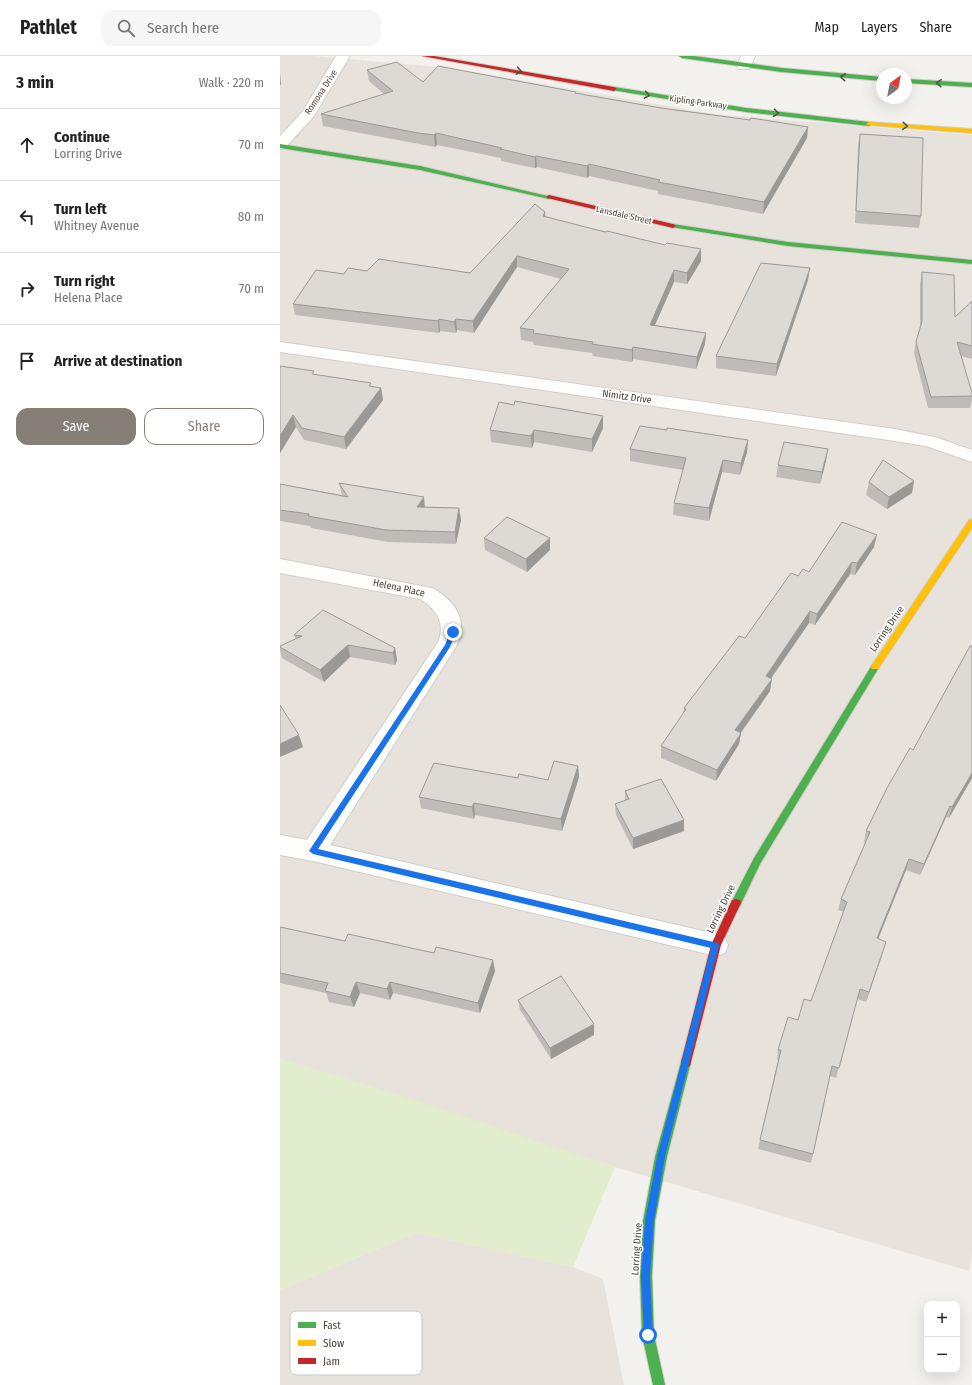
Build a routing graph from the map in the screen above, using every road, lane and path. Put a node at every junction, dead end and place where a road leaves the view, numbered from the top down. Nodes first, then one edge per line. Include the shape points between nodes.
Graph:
1 (343, 56) edge
2 (425, 56) edge
3 (682, 56) edge
4 (746, 61) edge
5 (876, 80) edge
6 (912, 81) edge
7 (972, 85) edge
8 (972, 131) edge
9 (280, 146) edge
10 (972, 262) edge
11 (280, 347) edge
12 (972, 456) edge
13 (972, 522) edge
14 (280, 566) edge
15 (280, 845) edge
16 (313, 851) junction
17 (716, 945) junction
18 (659, 1385) edge

1 - 9 street, Romona Drive via 309,113
2 -> 8 street, Kipling Parkway via 728,107 849,122
3 - 4 street
5 -> 4 street
7 -> 6 street
9 - 10 street, Lansdale Street via 442,172 676,227 740,238
11 - 12 street, Nimitz Drive via 895,435 929,441
13 - 17 street, Lorring Drive via 869,676 787,810 757,861
14 - 16 street, Helena Place via 425,593 445,609 453,632
15 - 16 street
16 - 17 street
17 - 18 street, Lorring Drive via 661,1157 649,1221 646,1276 648,1335

